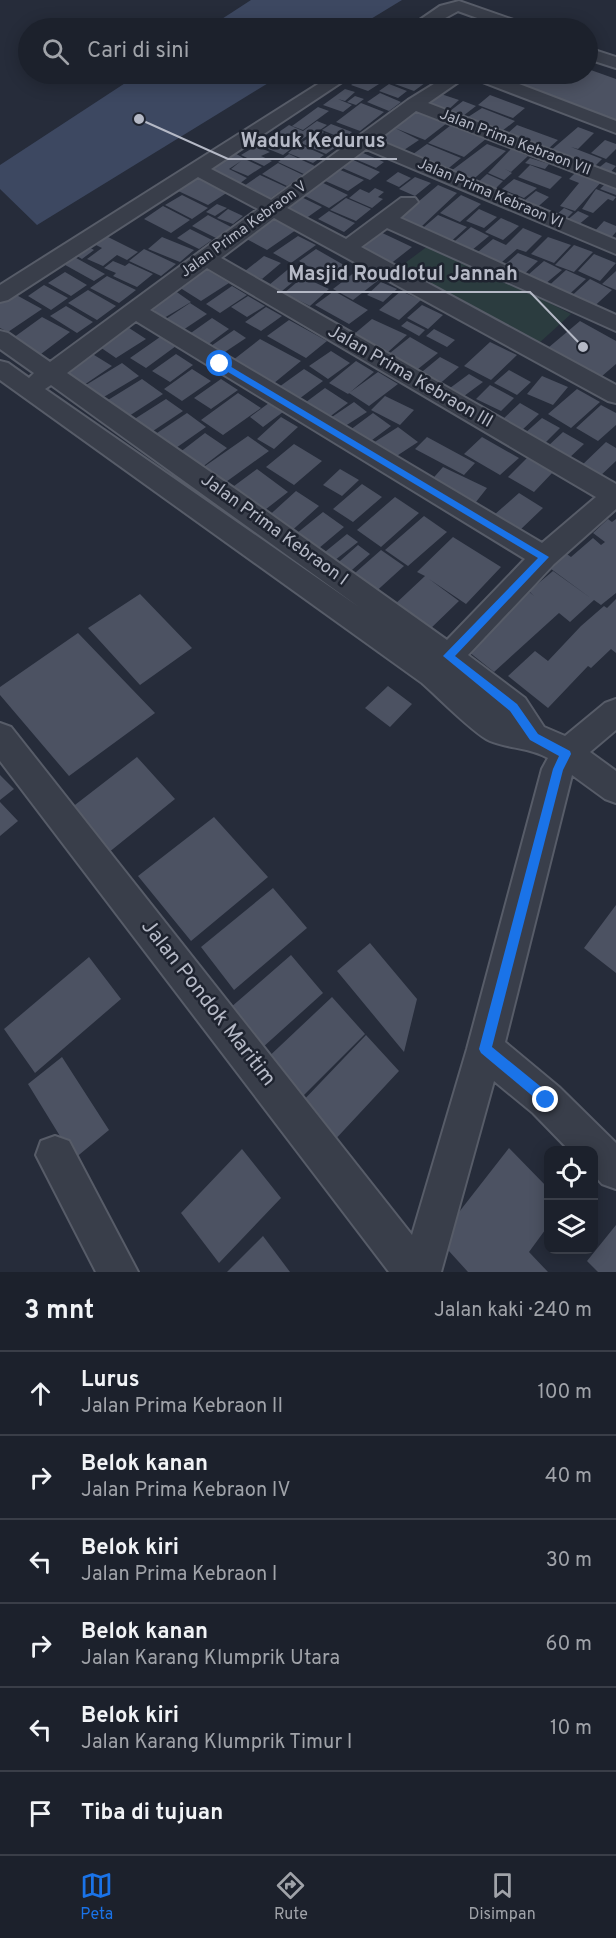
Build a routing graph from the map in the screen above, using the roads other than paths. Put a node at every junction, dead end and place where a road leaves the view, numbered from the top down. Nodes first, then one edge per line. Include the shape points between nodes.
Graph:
1 (432, 18) edge
2 (493, 18) edge
3 (598, 57) edge
4 (616, 63) edge
5 (329, 84) edge
6 (445, 84) edge
7 (504, 84) edge
8 (414, 104) junction
9 (616, 127) edge
10 (364, 141) junction
11 (195, 168) junction
12 (616, 182) edge
13 (408, 202) dead end
14 (274, 209) junction
15 (387, 220) junction
16 (347, 248) junction
17 (616, 248) edge
18 (206, 258) junction
19 (0, 295) edge
20 (135, 311) junction
21 (616, 324) edge
22 (0, 338) edge
23 (0, 369) edge
24 (51, 373) junction
25 (29, 388) junction
26 (616, 395) edge
27 (615, 494) edge
28 (544, 557) junction
29 (440, 665) junction
30 (616, 712) edge
31 (0, 737) edge
32 (566, 754) junction
33 (616, 789) edge
34 (485, 1049) junction
35 (55, 1155) dead end
36 (616, 1170) edge
37 (403, 1258) edge
38 (118, 1272) edge
39 (421, 1272) edge

1 - 2 street via 446,9 462,6
3 - 4 street
5 - 11 street
6 - 8 street, Jalan Prima Kebraon V
7 - 9 street
8 - 10 street, Jalan Prima Kebraon V
8 - 12 street, Jalan Prima Kebraon VII
10 - 14 street, Jalan Prima Kebraon V
10 - 17 street, Jalan Prima Kebraon VI
11 - 14 street
11 - 19 street
13 - 15 street
14 - 16 street
14 - 18 street, Jalan Prima Kebraon V
15 - 16 street
15 - 21 street
16 - 26 street
18 - 20 street, Jalan Prima Kebraon V
18 - 27 street, Jalan Prima Kebraon III
20 - 24 street, Jalan Prima Kebraon V
20 - 28 street
22 - 24 street, Jalan Prima Kebraon I
23 - 25 street, Jalan Prima Kebraon I
24 - 25 street, Jalan Prima Kebraon V
24 - 29 street, Jalan Prima Kebraon I
25 - 29 street, Jalan Prima Kebraon I
27 - 28 street
28 - 29 street
29 - 32 street, Jalan Prima Kebraon I via 497,730 534,737
30 - 32 street
31 - 37 street, Jalan Pondok Maritim
32 - 33 street, Jalan Prima Kebraon I
32 - 34 street via 558,769
34 - 36 street via 546,1100
34 - 39 street
35 - 38 street

